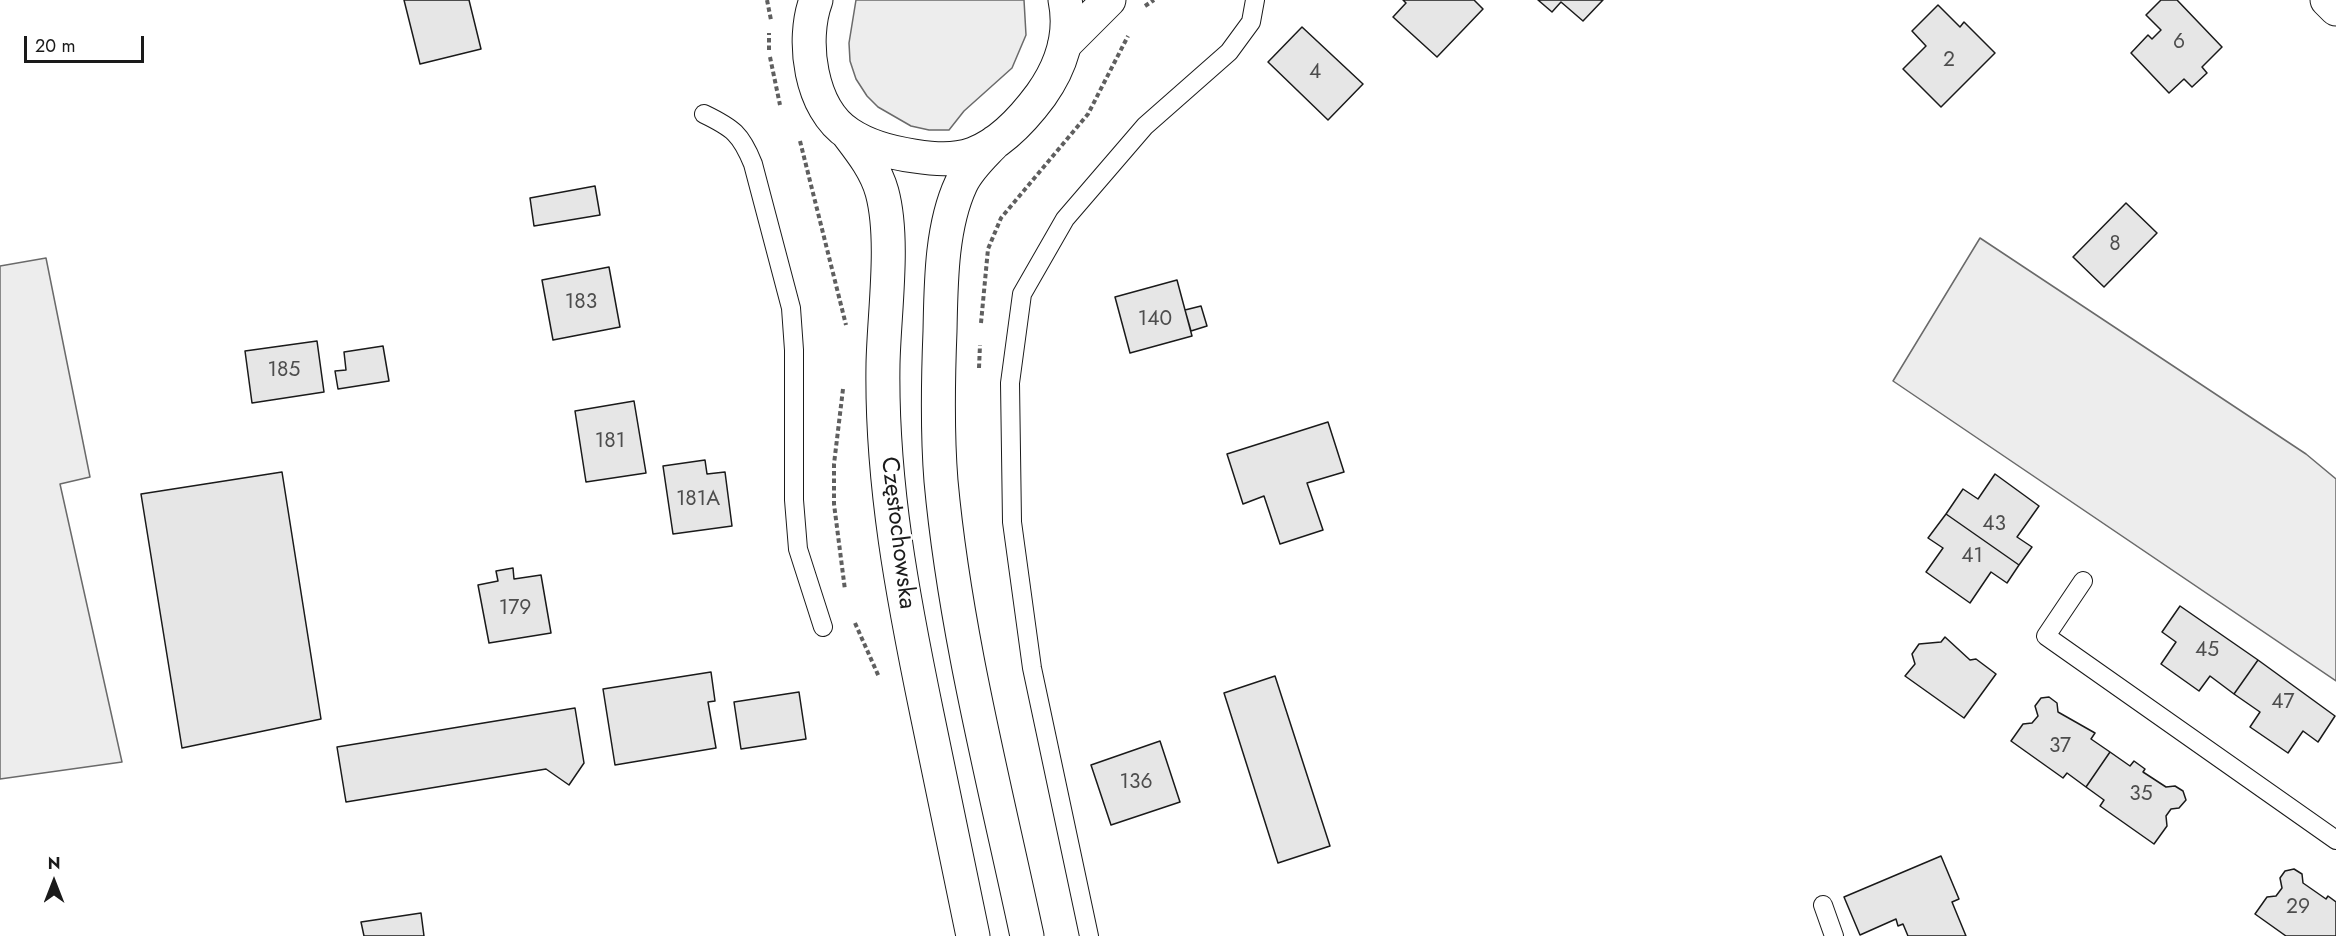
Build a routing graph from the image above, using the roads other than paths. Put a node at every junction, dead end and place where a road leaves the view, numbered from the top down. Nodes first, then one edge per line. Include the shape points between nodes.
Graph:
1 (1065, 0) edge
2 (1109, 0) edge
3 (1255, 0) edge
4 (2327, 0) edge
5 (815, 1) edge
6 (2336, 9) edge
7 (1065, 44) junction
8 (704, 114) dead end
9 (848, 134) junction
10 (995, 142) junction
11 (2083, 581) dead end
12 (823, 627) dead end
13 (2336, 840) edge
14 (1823, 905) dead end
15 (973, 936) edge
16 (1027, 936) edge
17 (1089, 936) edge
18 (1834, 936) edge

1 - 7 main road
2 - 7 main road
3 - 17 lane via 1251,22 1228,52 1145,126 1065,219 1022,294 1010,383 1012,522 1032,668
4 - 6 main road
5 - 9 main road, Częstochowska via 809,42 811,67 825,105
7 - 10 main road via 1050,82 1023,117
8 - 12 lane via 725,124 744,142 791,308 798,549
9 - 10 main road via 901,154 932,159 974,154
9 - 15 main road, Częstochowska via 874,172 886,209 883,367 892,526 905,608
10 - 16 main road, Częstochowska via 962,183 952,208 946,245 938,385 941,479 958,606
11 - 13 lane via 2046,636
14 - 18 lane

